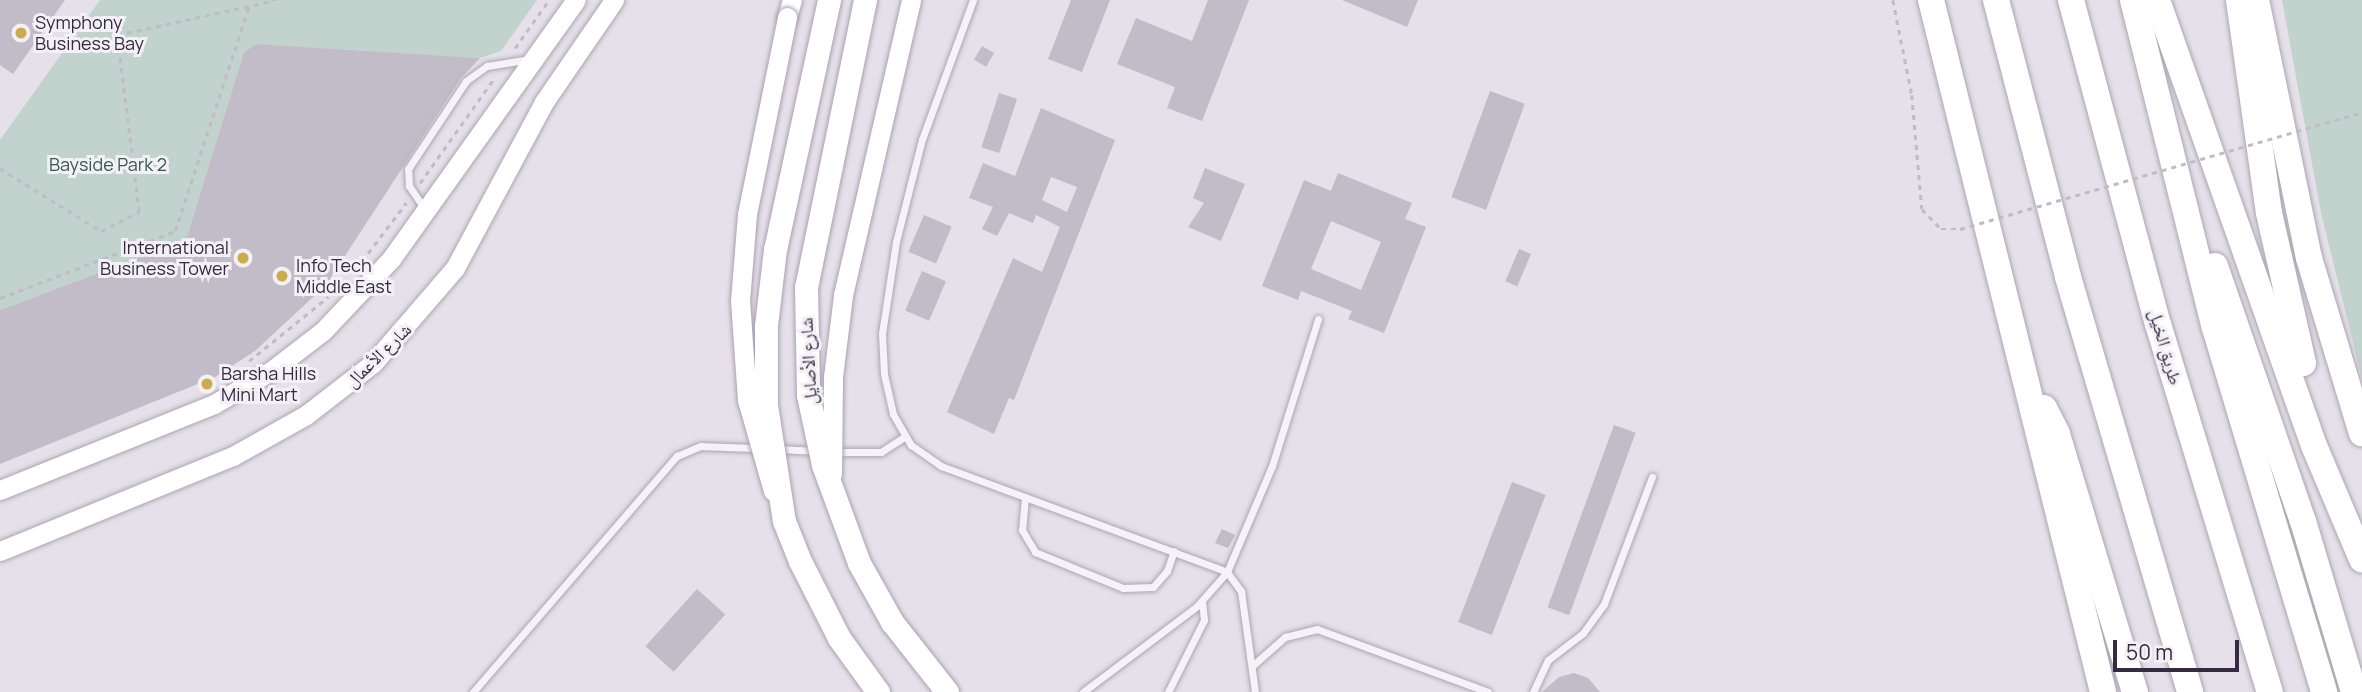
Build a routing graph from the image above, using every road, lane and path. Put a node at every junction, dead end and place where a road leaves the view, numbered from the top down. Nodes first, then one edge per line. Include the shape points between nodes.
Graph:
1 (282, 0) edge
2 (549, 0) edge
3 (576, 0) edge
4 (614, 0) edge
5 (830, 0) edge
6 (865, 0) edge
7 (911, 0) edge
8 (973, 0) edge
9 (1893, 0) edge
10 (1931, 0) edge
11 (1996, 0) edge
12 (2071, 0) edge
13 (2133, 0) edge
14 (2157, 0) edge
15 (2239, 0) edge
16 (2256, 0) edge
17 (272, 1) edge
18 (249, 6) junction
19 (789, 6) edge
20 (534, 59) junction
21 (505, 62) junction
22 (2362, 112) edge
23 (0, 168) edge
24 (413, 192) junction
25 (2179, 192) junction
26 (426, 210) junction
27 (357, 267) dead end
28 (329, 296) dead end
29 (0, 299) edge
30 (1318, 319) dead end
31 (238, 369) dead end
32 (2030, 395) junction
33 (2362, 433) edge
34 (904, 437) junction
35 (2315, 448) junction
36 (1652, 477) dead end
37 (0, 490) edge
38 (1025, 497) junction
39 (834, 499) junction
40 (784, 521) junction
41 (0, 551) edge
42 (1174, 551) junction
43 (2362, 559) edge
44 (1227, 572) junction
45 (1202, 601) junction
46 (1252, 666) junction
47 (473, 692) edge
48 (878, 692) edge
49 (947, 692) edge
50 (1083, 692) edge
51 (1168, 692) edge
52 (1255, 692) edge
53 (1488, 692) edge
54 (1533, 692) edge
55 (2103, 692) edge
56 (2135, 692) edge
57 (2190, 692) edge
58 (2270, 692) edge
59 (2324, 692) edge
60 (2354, 692) edge

1 - 17 path
2 - 21 path
3 - 20 street
4 - 41 street, شارع الأعمال via 544,102 455,268 373,363 306,415 233,456
5 - 40 main road, bridge via 769,287 766,405
6 - 39 main road, شارع الأصايل, bridge via 811,251 804,323 808,395
7 - 39 street, bridge via 841,309 831,418
8 - 34 lane via 919,150 886,300 884,374 892,414
9 - 22 path, bridge via 1912,95 1922,209 1941,229 1960,229
10 - 32 highway
11 - 57 highway via 2068,277
12 - 58 highway, طريق الخيل via 2158,324
13 - 25 highway
14 - 35 highway
15 - 35 highway via 2269,213 2309,394
16 - 33 highway via 2309,258
17 - 18 path
18 - 23 path via 117,35 139,212 101,231
18 - 29 path via 175,231
19 - 40 street, bridge via 749,205 740,301 751,421
20 - 21 lane
20 - 26 street
21 - 24 path
21 - 24 lane via 479,69 462,86 410,163 407,175
24 - 26 lane
24 - 27 path
25 - 59 highway
25 - 60 highway via 2216,268 2303,521
26 - 37 street via 347,308 271,371 184,418
28 - 31 path
30 - 44 lane via 1272,466
32 - 55 highway
32 - 56 highway via 2053,425
34 - 38 lane via 941,466
34 - 47 lane via 890,449 873,454 714,446 677,456
35 - 43 highway
36 - 54 lane via 1604,604 1591,624 1548,660
38 - 42 lane
38 - 42 lane via 1022,530 1035,552 1122,588 1153,587 1167,571
39 - 49 main road, شارع الأصايل, bridge via 875,593 912,650
40 - 48 main road, bridge via 818,600
42 - 44 lane
44 - 45 lane
44 - 46 lane via 1241,591
45 - 50 lane
45 - 51 lane via 1203,620
46 - 52 lane
46 - 53 lane via 1285,637 1317,629

